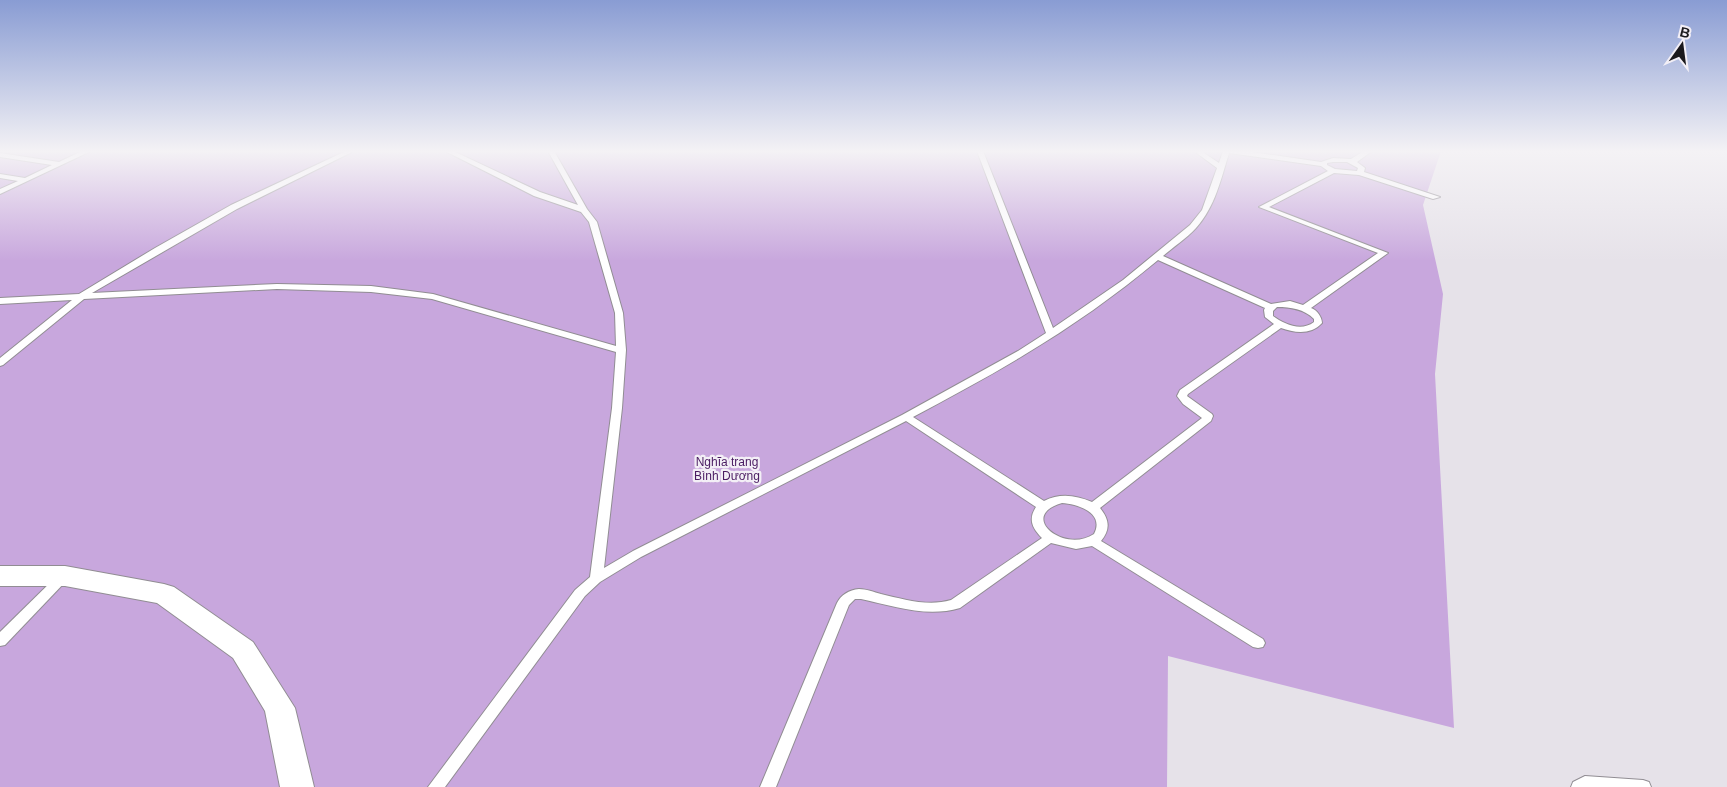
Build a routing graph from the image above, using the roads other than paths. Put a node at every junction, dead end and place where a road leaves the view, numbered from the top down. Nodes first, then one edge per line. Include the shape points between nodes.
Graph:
1 (274, 188) edge
2 (525, 188) edge
3 (572, 188) edge
4 (994, 188) edge
5 (1215, 188) edge
6 (1301, 188) edge
7 (1407, 188) edge
8 (1436, 197) dead end
9 (584, 210) junction
10 (1158, 257) junction
11 (82, 296) junction
12 (0, 301) edge
13 (1270, 306) junction
14 (1305, 308) junction
15 (1280, 324) junction
16 (1051, 334) junction
17 (621, 350) junction
18 (0, 362) edge
19 (906, 417) junction
20 (1043, 506) junction
21 (1092, 508) junction
22 (1050, 538) junction
23 (1093, 541) junction
24 (0, 576) edge
25 (65, 576) junction
26 (596, 578) junction
27 (0, 641) edge
28 (1258, 643) dead end
29 (297, 787) edge
30 (436, 787) edge
31 (768, 787) edge
32 (1579, 787) edge
33 (1643, 787) edge

1 - 11 lane via 234,207
2 - 9 lane
3 - 9 lane
4 - 16 lane
5 - 10 lane via 1206,210 1193,227
6 - 14 lane via 1264,207 1384,253
7 - 8 lane
9 - 17 lane via 593,222 619,313
10 - 13 lane
10 - 16 lane
11 - 12 lane
11 - 17 lane via 248,287 334,287 403,292 433,297
11 - 18 lane
13 - 14 lane via 1290,304
13 - 15 lane via 1267,313
14 - 15 lane via 1316,315 1318,323 1315,326 1296,328
15 - 21 lane via 1184,392 1185,400 1203,411 1207,419
16 - 19 lane
17 - 26 lane via 618,408
19 - 20 lane
19 - 26 lane
20 - 21 lane via 1062,499 1082,502
20 - 22 lane via 1037,523
21 - 23 lane via 1102,520 1103,527 1100,536
22 - 23 lane via 1067,544
22 - 31 lane via 945,608 861,594 848,597
23 - 28 lane
24 - 25 street
25 - 27 lane
25 - 29 street via 164,594 243,650 280,708
26 - 30 lane via 580,593
32 - 33 lane via 1585,783

